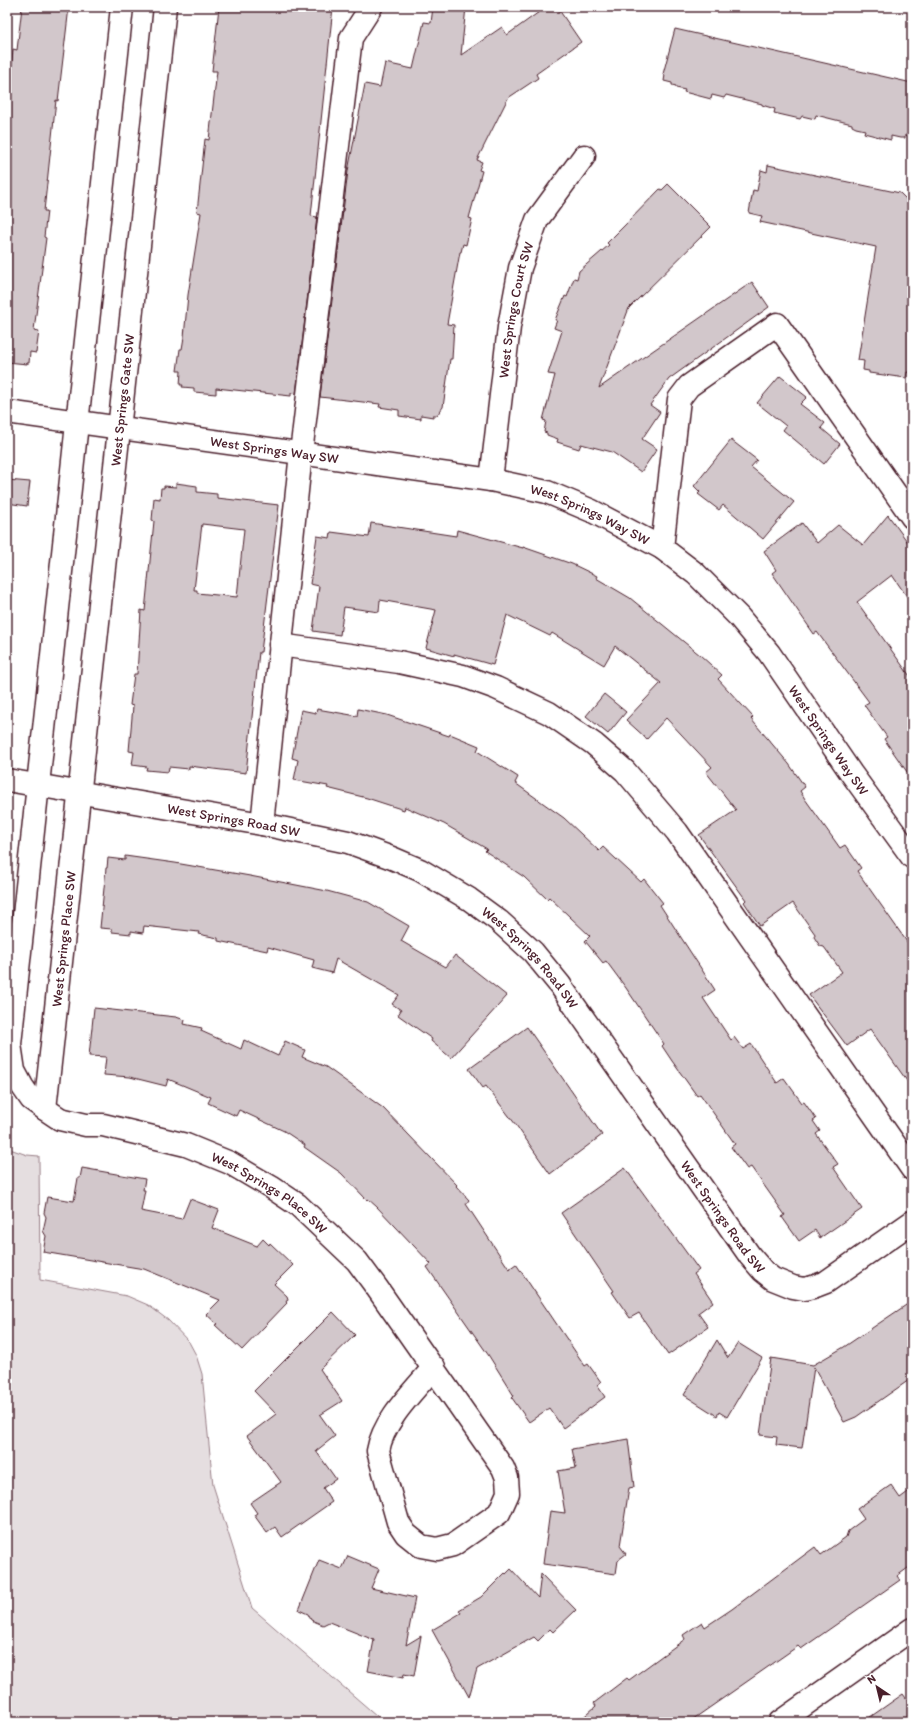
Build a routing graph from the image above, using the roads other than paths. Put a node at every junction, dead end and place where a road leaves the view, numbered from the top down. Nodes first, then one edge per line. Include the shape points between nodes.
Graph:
1 (122, 7) edge
2 (165, 7) edge
3 (371, 7) edge
4 (584, 156) dead end
5 (7, 412) edge
6 (78, 422) junction
7 (119, 428) junction
8 (301, 453) junction
9 (491, 480) junction
10 (912, 517) edge
11 (662, 548) junction
12 (280, 645) junction
13 (7, 780) edge
14 (38, 786) junction
15 (80, 793) junction
16 (262, 824) junction
17 (912, 857) edge
18 (45, 1109) junction
19 (912, 1169) edge
20 (912, 1222) edge
21 (434, 1367) junction
22 (912, 1629) edge
23 (780, 1722) edge

1 - 6 street
2 - 7 street, West Springs Gate SW
3 - 8 street via 351,38
4 - 9 street, West Springs Court SW via 537,220 520,268 509,327
5 - 6 street, West Springs Way SW
6 - 7 street, West Springs Way SW
6 - 14 street
7 - 8 street, West Springs Way SW
7 - 15 street, West Springs Gate SW
8 - 9 street, West Springs Way SW
8 - 12 street
9 - 11 street, West Springs Way SW via 547,492 592,510
10 - 11 street via 778,324 689,386 679,399
11 - 17 street, West Springs Way SW via 696,574 740,618 769,653
12 - 16 street
12 - 19 street via 399,662 463,676 496,688 549,713 594,744 625,771 677,832
13 - 14 street, West Springs Road SW
14 - 15 street, West Springs Road SW
14 - 18 street, West Springs Place SW via 10,1044 14,1071 19,1081 31,1099
15 - 16 street, West Springs Road SW
15 - 18 street, West Springs Place SW
16 - 20 street, West Springs Road SW via 348,842 420,870 469,899 533,952 560,985 750,1256 773,1279 804,1289 826,1282
18 - 21 street, West Springs Place SW via 60,1118 74,1122 103,1125 186,1145 230,1164 271,1187 298,1205 357,1261
21 - 21 street, West Springs Place SW via 386,1428 378,1451 398,1522 406,1534 421,1546 437,1549 453,1545 499,1513 508,1492 503,1468
22 - 23 street

